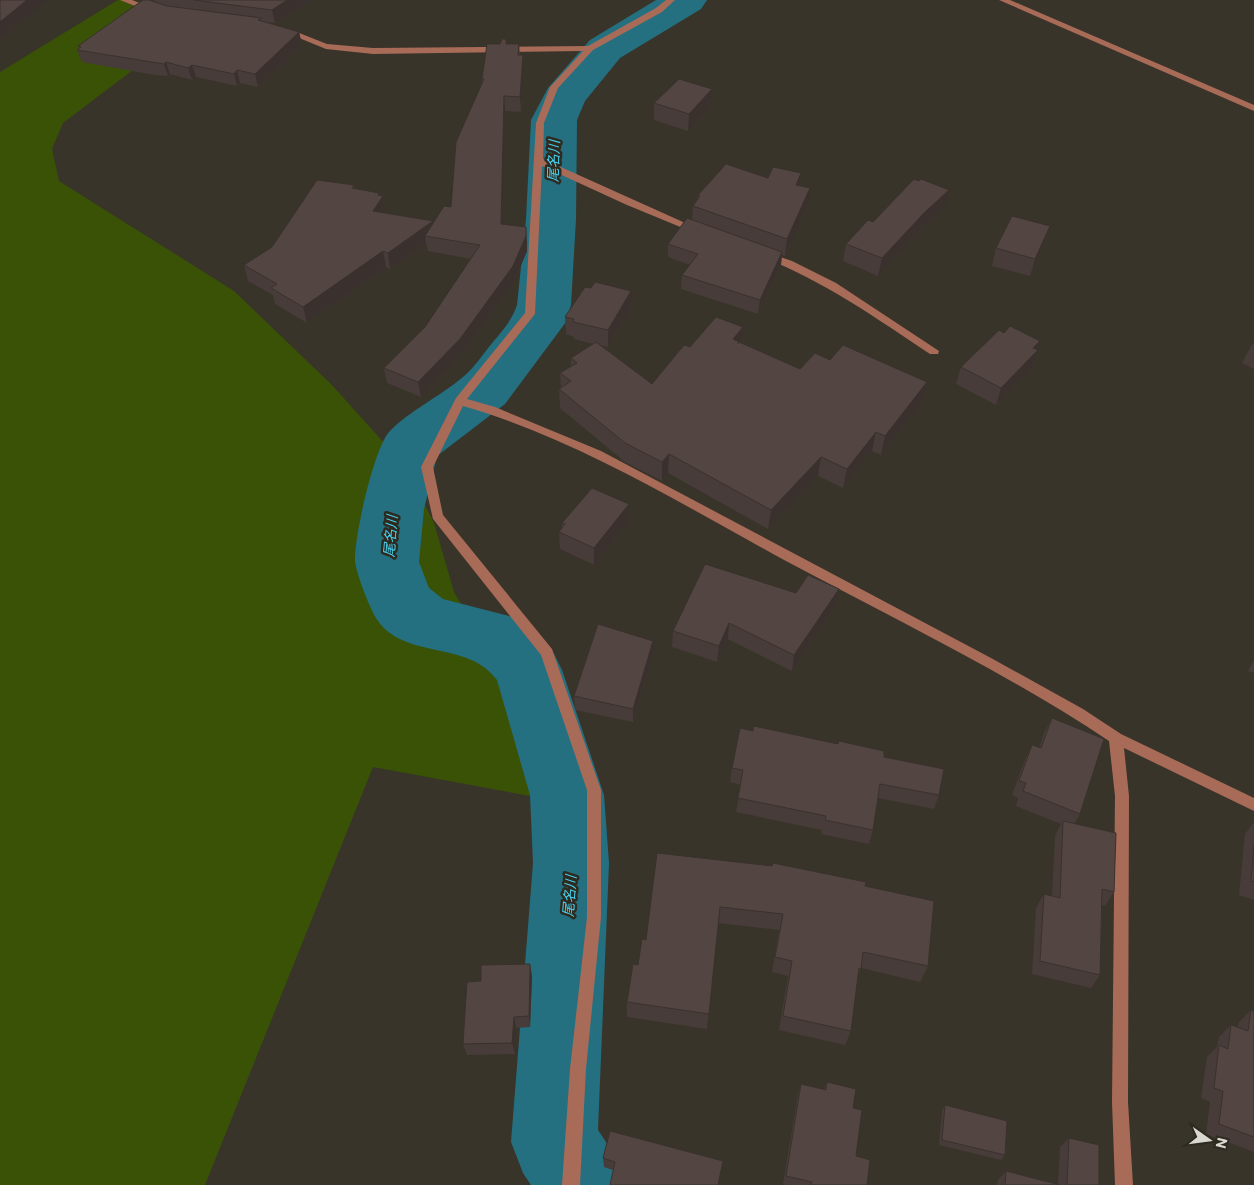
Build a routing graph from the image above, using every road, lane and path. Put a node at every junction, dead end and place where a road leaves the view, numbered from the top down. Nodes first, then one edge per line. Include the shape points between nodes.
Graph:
1 (124, 0) edge
2 (671, 0) edge
3 (1003, 0) edge
4 (163, 12) edge
5 (274, 27) edge
6 (590, 48) junction
7 (1254, 108) edge
8 (538, 160) junction
9 (712, 237) edge
10 (756, 251) edge
11 (934, 351) dead end
12 (460, 400) junction
13 (1116, 738) junction
14 (1254, 805) edge
15 (571, 1185) edge
16 (1124, 1185) edge

1 - 4 street
2 - 6 street
3 - 7 street
5 - 6 street via 326,46 356,50
6 - 8 street via 554,87 540,123
8 - 9 street
8 - 12 street via 530,314
10 - 11 street via 790,263 829,283
12 - 13 street via 597,454 986,662
12 - 15 street via 427,466 437,516 547,653 594,790 594,917 578,1069
13 - 14 street
13 - 16 street via 1122,796 1120,1102

